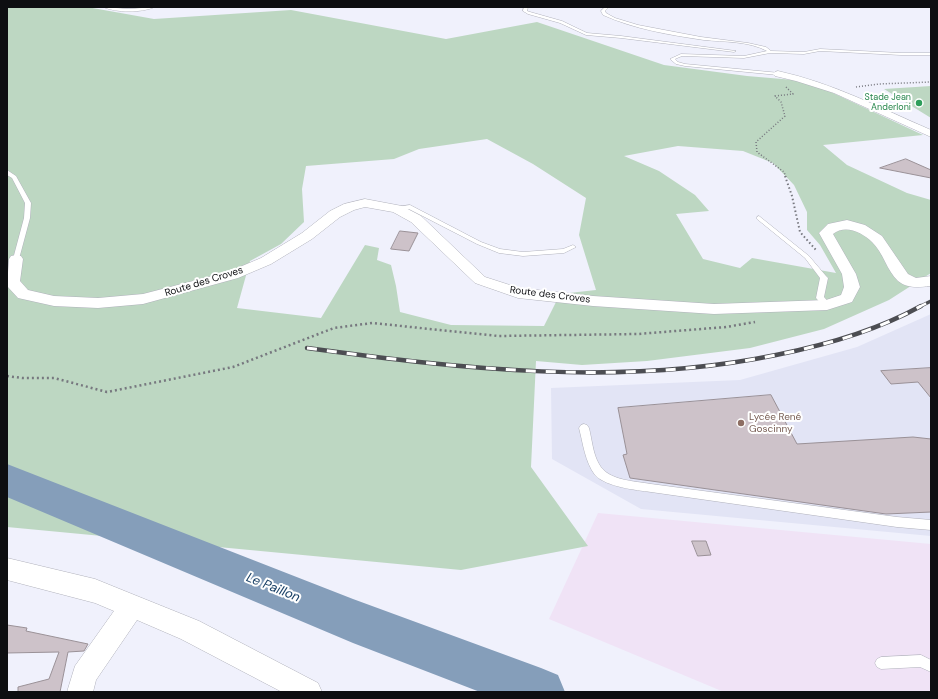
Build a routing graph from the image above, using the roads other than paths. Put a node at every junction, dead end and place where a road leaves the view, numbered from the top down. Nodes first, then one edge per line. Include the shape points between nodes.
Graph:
1 (105, 7) edge
2 (153, 7) edge
3 (526, 7) edge
4 (607, 7) edge
5 (770, 52) junction
6 (931, 54) edge
7 (750, 55) junction
8 (778, 74) joint
9 (931, 134) edge
10 (7, 172) edge
11 (397, 209) junction
12 (759, 218) dead end
13 (573, 247) dead end
14 (16, 259) joint
15 (931, 281) edge
16 (827, 305) junction
17 (584, 428) dead end
18 (931, 525) edge
19 (7, 569) edge
20 (132, 606) junction
21 (881, 663) dead end
22 (931, 666) edge
23 (82, 684) edge
24 (309, 692) edge

1 - 2 lane via 139,11
3 - 7 lane via 525,10 529,13 561,22 586,34
4 - 5 lane via 603,10 604,14 626,22 767,48
5 - 6 lane via 804,53 820,50
5 - 7 lane
7 - 8 lane via 681,55 672,59 685,65
8 - 9 street via 835,90
10 - 14 lane, Route des Croves via 14,177 28,203 27,218
11 - 13 lane via 410,207 499,251 523,254 564,251
11 - 14 street, Route des Croves via 365,203 349,207 334,214 307,236 266,261 233,275 143,299 98,303 54,301 24,294 12,282
11 - 16 street, Route des Croves via 416,219 480,280 518,293 714,309
12 - 16 lane via 807,257 824,278 820,298
15 - 16 street, Route des Croves via 914,283 903,277 877,239 860,228 847,224 833,227 826,233 849,274 852,288 847,298
17 - 18 lane via 599,473 617,482
19 - 20 street via 95,591
20 - 23 street
20 - 24 street via 190,630
21 - 22 lane via 921,661

